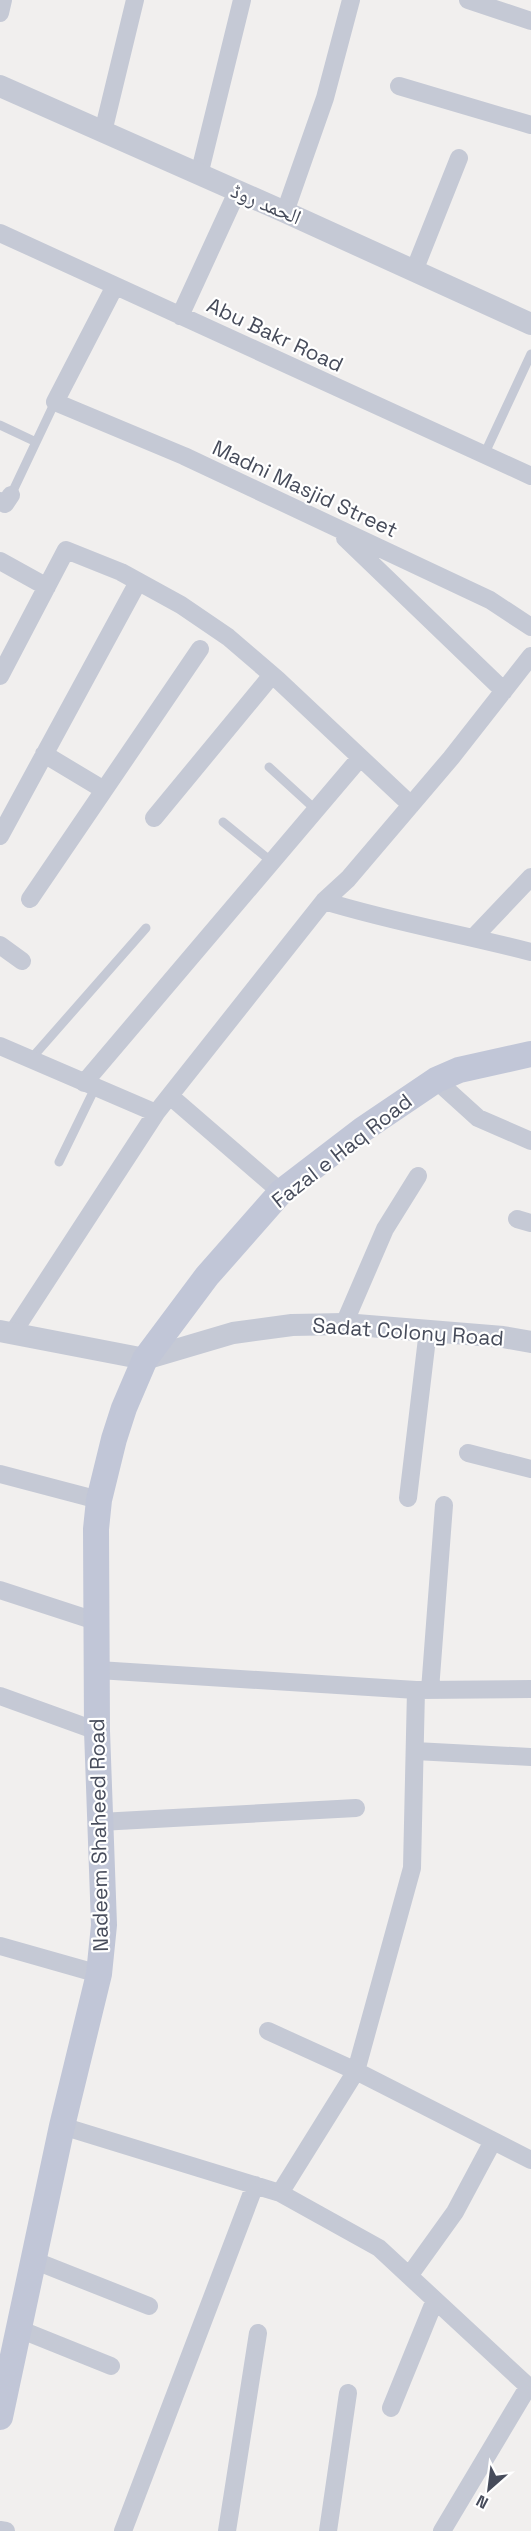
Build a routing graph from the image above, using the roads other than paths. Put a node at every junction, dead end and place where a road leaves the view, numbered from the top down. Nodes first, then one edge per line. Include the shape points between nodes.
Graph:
1 (3, 0) edge
2 (135, 0) edge
3 (242, 0) edge
4 (351, 0) edge
5 (468, 0) edge
6 (0, 13) edge
7 (531, 21) edge
8 (0, 86) edge
9 (399, 86) dead end
10 (531, 125) edge
11 (103, 132) junction
12 (459, 158) dead end
13 (199, 175) junction
14 (237, 192) junction
15 (285, 212) junction
16 (0, 233) edge
17 (414, 271) junction
18 (115, 286) junction
19 (180, 316) junction
20 (531, 324) edge
21 (531, 354) edge
22 (55, 402) junction
23 (0, 425) edge
24 (36, 442) junction
25 (484, 455) junction
26 (531, 476) edge
27 (5, 498) edge
28 (334, 527) junction
29 (0, 561) edge
30 (138, 582) junction
31 (47, 587) junction
32 (531, 627) edge
33 (200, 649) dead end
34 (528, 666) edge
35 (272, 675) junction
36 (0, 676) edge
37 (504, 690) junction
38 (44, 754) junction
39 (360, 758) junction
40 (269, 767) dead end
41 (104, 790) junction
42 (411, 805) junction
43 (316, 810) junction
44 (154, 818) dead end
45 (223, 822) dead end
46 (0, 836) edge
47 (272, 862) junction
48 (531, 876) edge
49 (30, 899) dead end
50 (324, 902) junction
51 (146, 928) dead end
52 (474, 937) junction
53 (0, 945) edge
54 (531, 952) edge
55 (22, 961) dead end
56 (0, 1046) edge
57 (531, 1054) edge
58 (30, 1060) junction
59 (436, 1080) junction
60 (89, 1086) junction
61 (170, 1096) junction
62 (156, 1113) junction
63 (531, 1141) edge
64 (59, 1162) dead end
65 (418, 1176) dead end
66 (281, 1192) junction
67 (344, 1324) junction
68 (428, 1330) junction
69 (6, 1333) edge
70 (531, 1342) edge
71 (145, 1359) junction
72 (468, 1453) dead end
73 (531, 1469) edge
74 (0, 1474) edge
75 (408, 1498) dead end
76 (99, 1500) junction
77 (444, 1505) dead end
78 (0, 1590) edge
79 (98, 1622) junction
80 (98, 1670) junction
81 (531, 1689) edge
82 (423, 1690) junction
83 (0, 1696) edge
84 (97, 1731) junction
85 (415, 1751) junction
86 (531, 1757) edge
87 (356, 1808) dead end
88 (100, 1822) junction
89 (0, 1946) edge
90 (99, 1974) junction
91 (268, 2031) dead end
92 (356, 2071) junction
93 (62, 2126) junction
94 (493, 2141) junction
95 (531, 2160) edge
96 (255, 2185) junction
97 (280, 2193) junction
98 (33, 2260) junction
99 (409, 2276) junction
100 (435, 2300) junction
101 (149, 2306) dead end
102 (19, 2329) junction
103 (258, 2333) dead end
104 (111, 2366) dead end
105 (530, 2388) edge
106 (348, 2393) dead end
107 (391, 2408) dead end
108 (0, 2415) edge
109 (0, 2530) edge
110 (6, 2531) edge
111 (123, 2531) edge
112 (227, 2531) edge
113 (328, 2531) edge
114 (442, 2531) edge

1 - 6 street
2 - 11 street
3 - 13 street
4 - 15 street via 325,98
5 - 7 street
8 - 11 street, الحمد روڈ
9 - 10 street
11 - 13 street, الحمد روڈ
12 - 17 street
13 - 14 street, الحمد روڈ
14 - 15 street, الحمد روڈ
14 - 19 street
15 - 17 street, الحمد روڈ
16 - 18 street, Abu Bakr Road
17 - 20 street, الحمد روڈ
18 - 19 street, Abu Bakr Road
18 - 22 street
19 - 25 street, Abu Bakr Road
21 - 25 lane
22 - 24 lane
22 - 28 street, Madni Masjid Street via 184,456
23 - 24 lane
24 - 27 lane
25 - 26 street, Abu Bakr Road
28 - 32 street, Madni Masjid Street via 490,600
28 - 37 street
29 - 31 street
30 - 31 street via 66,550
30 - 35 street via 228,637
30 - 38 street
31 - 36 street
33 - 41 street
34 - 37 street
35 - 39 street
35 - 44 street
37 - 42 street
38 - 41 street
38 - 46 street
39 - 42 street
39 - 43 street
40 - 43 lane
41 - 49 street
42 - 50 street
43 - 47 street
45 - 47 lane
47 - 60 street
48 - 52 street
50 - 52 street via 378,918
50 - 61 street
51 - 58 lane
52 - 54 street
53 - 55 street
56 - 58 street
57 - 59 main road, Fazal e Haq Road via 459,1070
58 - 60 street
59 - 63 street via 478,1118
59 - 66 main road, Fazal e Haq Road
60 - 62 street
60 - 64 lane
61 - 62 street
61 - 66 street
62 - 69 street
65 - 67 street via 385,1229
66 - 71 main road, Fazal e Haq Road via 207,1276
67 - 68 street, Sadat Colony Road
67 - 71 street, Sadat Colony Road via 292,1325 233,1333
68 - 70 street, Sadat Colony Road
68 - 75 street
69 - 71 street
71 - 76 main road, Nadeem Shaheed Road via 124,1408
72 - 73 street
74 - 76 street
76 - 79 main road, Nadeem Shaheed Road
77 - 82 street
78 - 79 street
79 - 80 main road, Nadeem Shaheed Road
80 - 82 street
80 - 84 main road, Nadeem Shaheed Road
81 - 82 street
82 - 85 street
83 - 84 street
84 - 88 main road, Nadeem Shaheed Road
85 - 86 street
85 - 92 street via 412,1868
87 - 88 street
88 - 90 main road, Nadeem Shaheed Road via 105,1925
89 - 90 street
90 - 93 main road, Nadeem Shaheed Road
91 - 92 street
92 - 94 street
92 - 97 street
93 - 96 street
93 - 98 main road, Nadeem Shaheed Road
94 - 95 street
94 - 99 street via 455,2212
96 - 97 street
96 - 111 street
97 - 99 street via 379,2248
98 - 101 street
98 - 102 main road, Nadeem Shaheed Road
99 - 100 street
100 - 105 street
100 - 107 street
102 - 104 street
102 - 108 main road, Nadeem Shaheed Road
103 - 112 street
105 - 114 street
106 - 113 street
109 - 110 street

